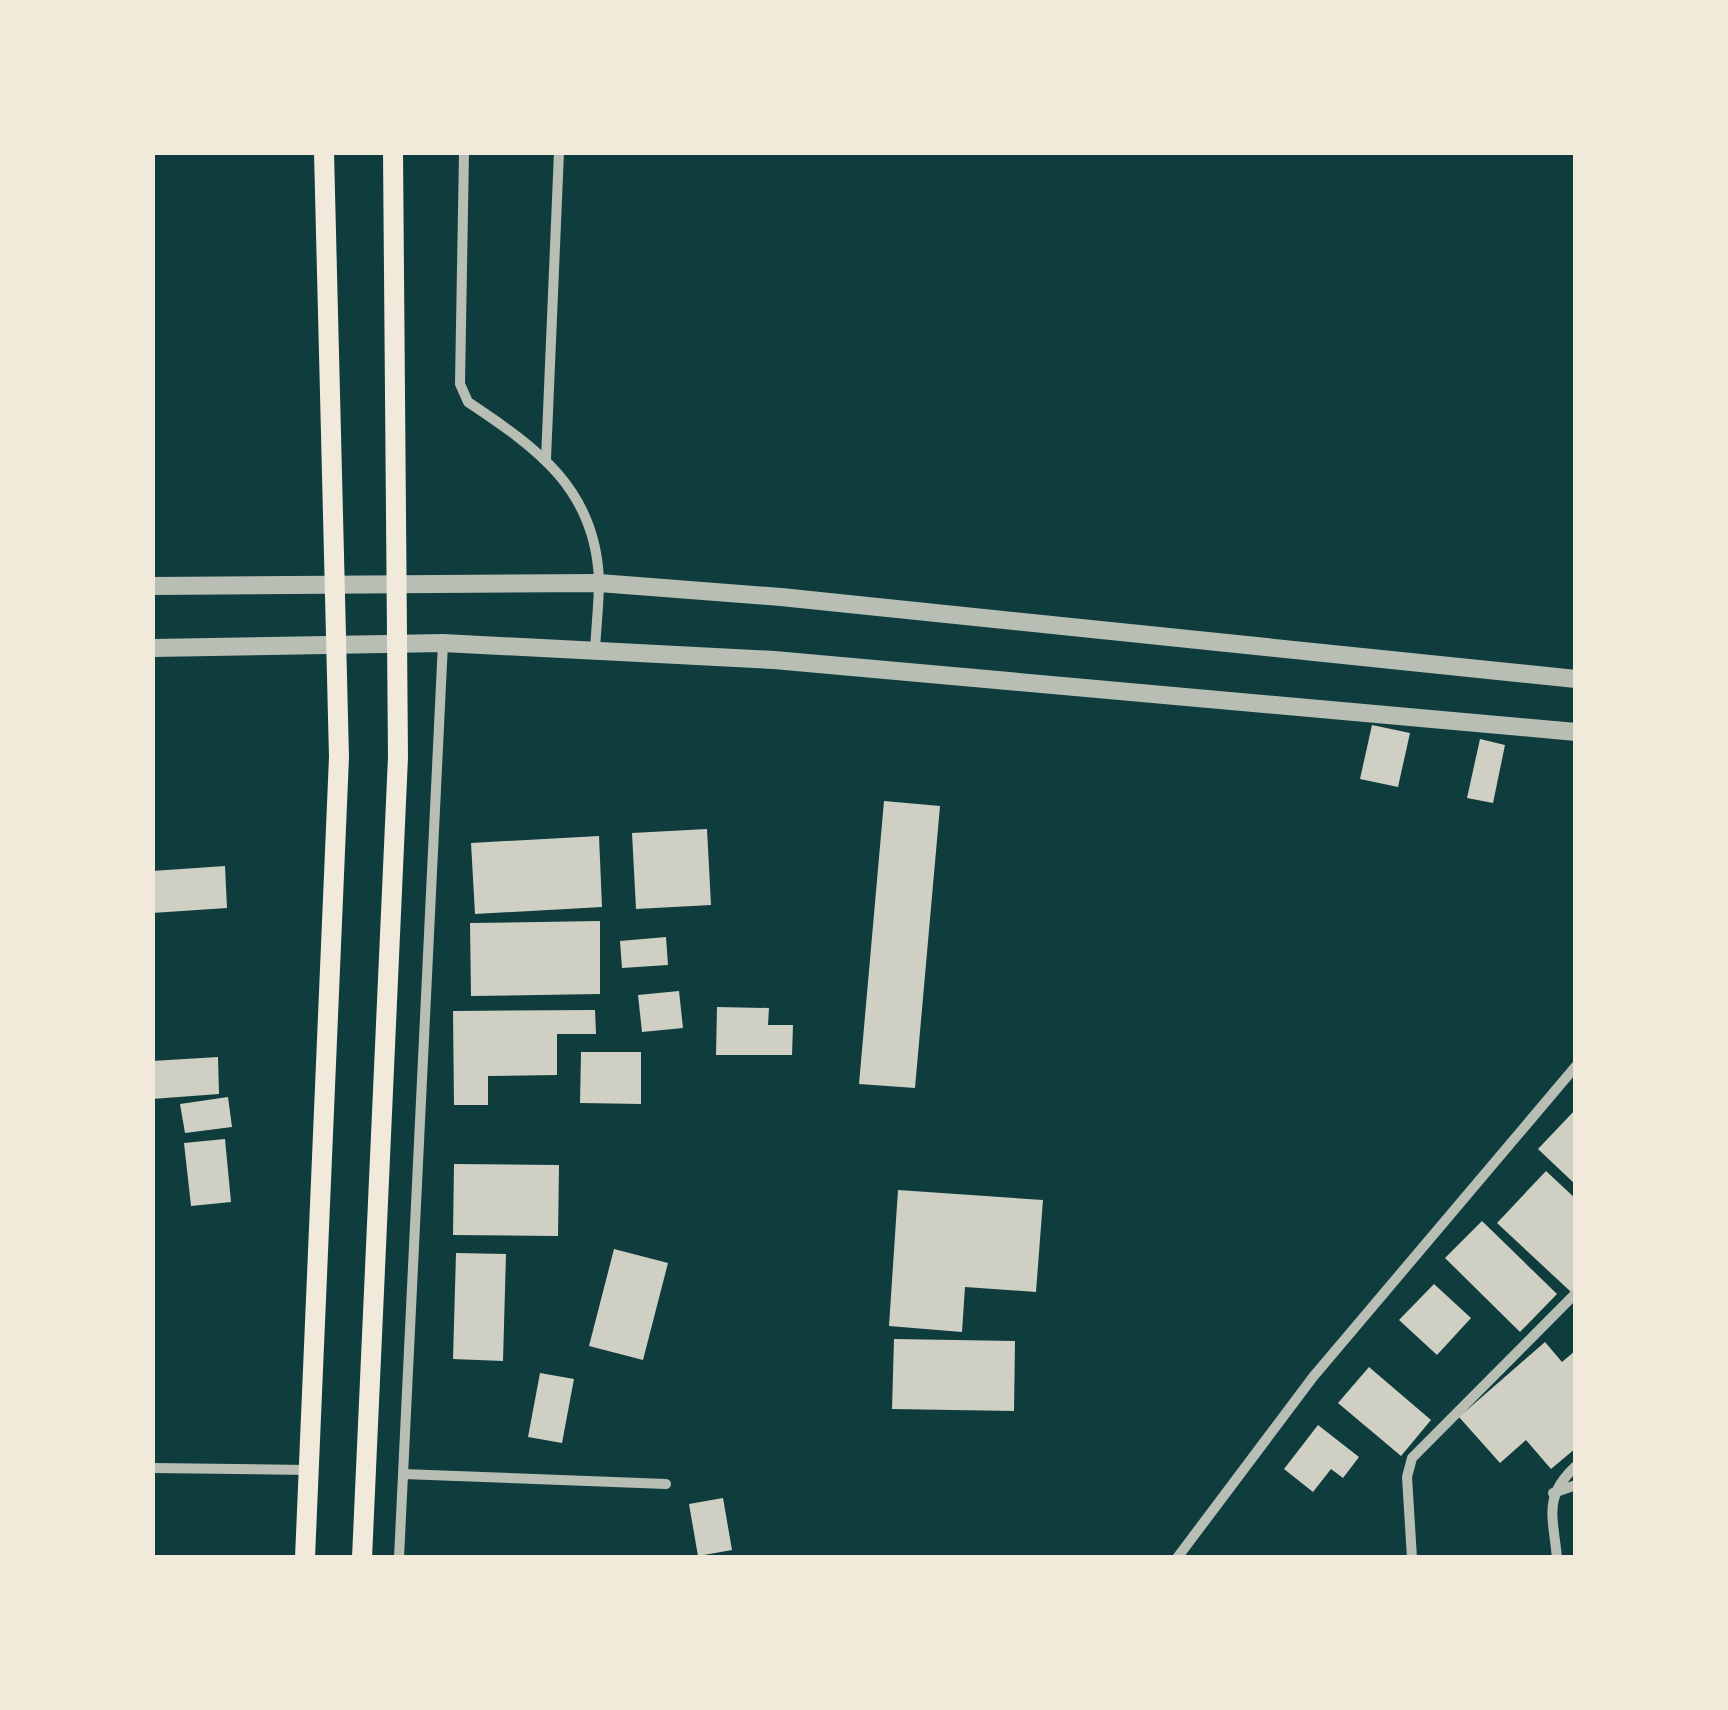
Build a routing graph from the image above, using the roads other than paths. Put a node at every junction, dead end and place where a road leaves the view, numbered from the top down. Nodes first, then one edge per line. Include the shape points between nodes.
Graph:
1 (324, 152) edge
2 (393, 152) edge
3 (464, 152) edge
4 (559, 152) edge
5 (546, 460) junction
6 (599, 583) junction
7 (152, 586) edge
8 (443, 642) junction
9 (152, 648) edge
10 (595, 651) junction
11 (1576, 678) edge
12 (1576, 732) edge
13 (1576, 1066) edge
14 (1576, 1293) edge
15 (1576, 1466) edge
16 (152, 1468) edge
17 (308, 1470) junction
18 (403, 1474) junction
19 (666, 1484) dead end
20 (1576, 1486) edge
21 (1553, 1493) junction
22 (305, 1558) edge
23 (362, 1558) edge
24 (399, 1558) edge
25 (1177, 1558) edge
26 (1412, 1558) edge
27 (1556, 1558) edge

1 - 17 main road via 339,757
2 - 23 main road via 398,758
3 - 5 street via 463,396
4 - 5 street
5 - 6 street via 582,510
6 - 7 street
6 - 10 street
6 - 11 street
8 - 9 street
8 - 10 street
8 - 18 street
10 - 12 street via 774,660
13 - 25 street via 1313,1377
14 - 26 street via 1412,1458
15 - 21 street
16 - 17 street
17 - 22 main road
18 - 19 street
18 - 24 street
20 - 21 street
21 - 27 street

